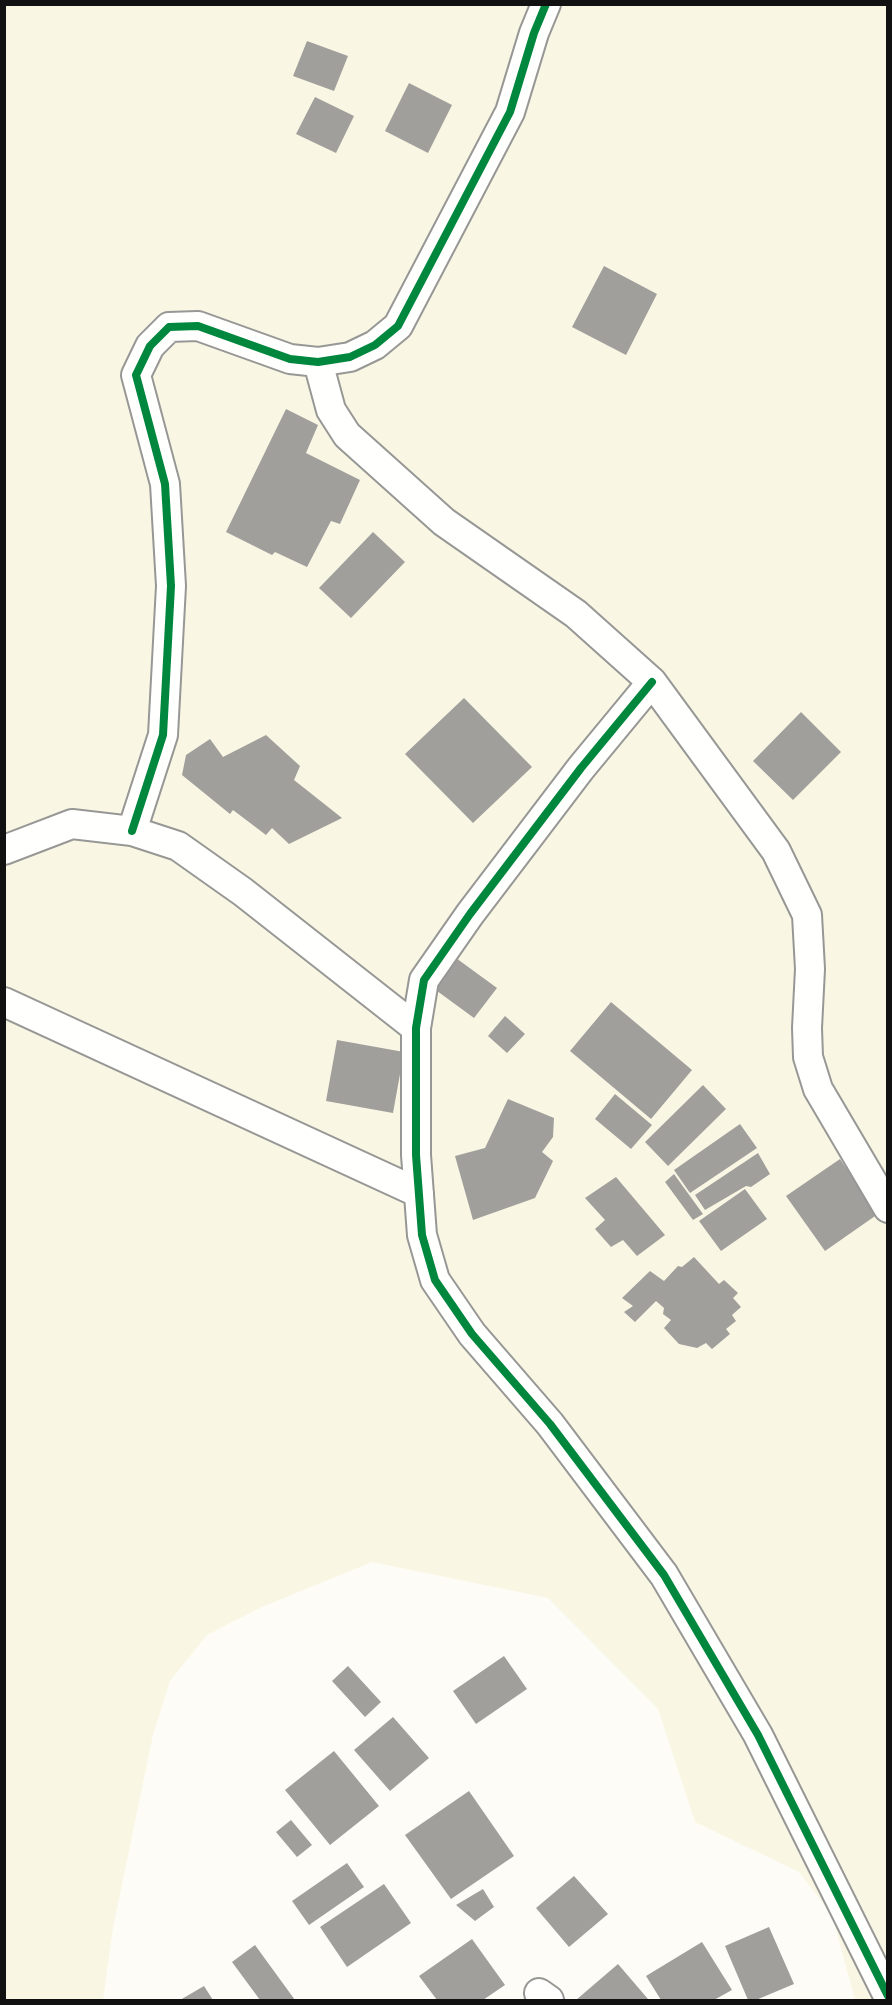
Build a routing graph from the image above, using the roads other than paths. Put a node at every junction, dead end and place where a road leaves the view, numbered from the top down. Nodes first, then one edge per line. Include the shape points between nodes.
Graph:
1 (546, 4) edge
2 (318, 362) junction
3 (652, 682) junction
4 (132, 831) junction
5 (4, 850) edge
6 (4, 1002) edge
7 (416, 1028) junction
8 (419, 1194) junction
9 (888, 1208) edge
10 (888, 1996) edge

1 - 2 street via 510,112 399,326 375,345 350,357
2 - 3 street via 331,410 346,435 444,522 576,614
2 - 4 street via 290,359 198,327 169,327 150,346 136,375 165,484 171,586 164,735
3 - 7 street via 574,778 424,980
3 - 9 street via 776,851 807,915 808,1058 818,1089
4 - 5 street via 72,824
4 - 7 street via 178,846
6 - 8 street
7 - 8 street
8 - 10 street via 422,1235 435,1280 472,1334 550,1424 664,1575 758,1735

